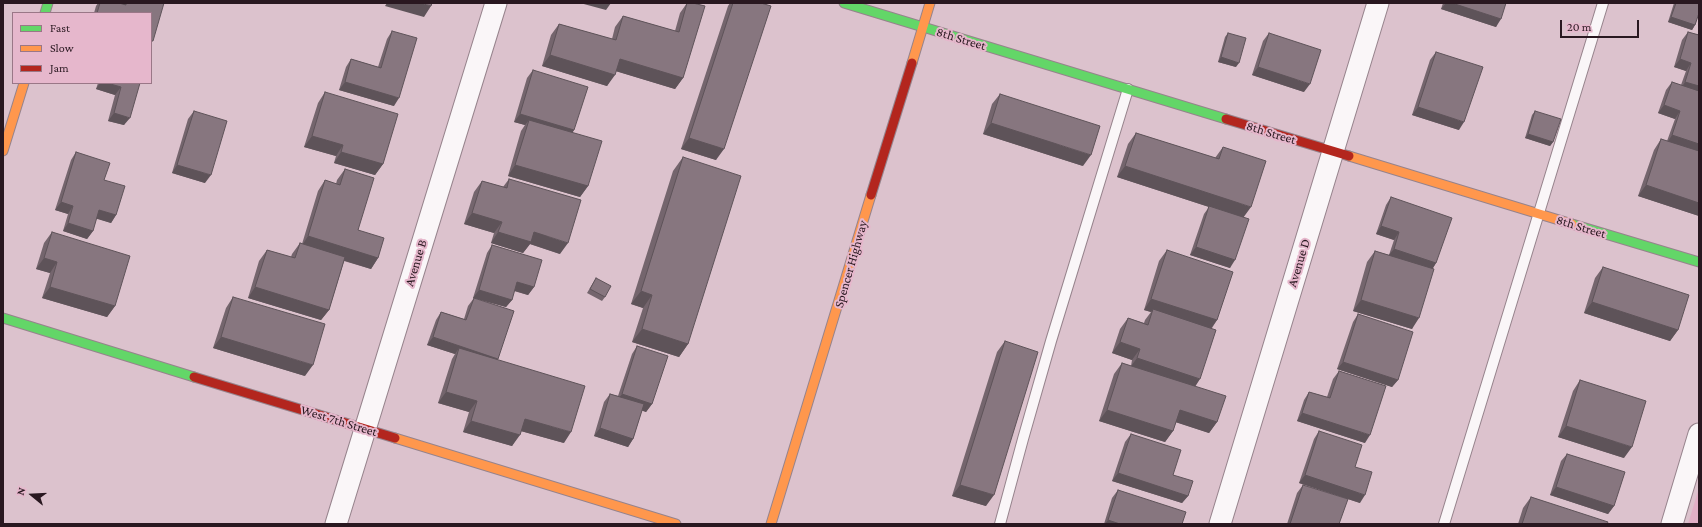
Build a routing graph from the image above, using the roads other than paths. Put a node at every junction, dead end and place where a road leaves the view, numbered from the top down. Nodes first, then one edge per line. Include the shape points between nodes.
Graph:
1 (496, 3) edge
2 (844, 3) edge
3 (930, 3) edge
4 (1378, 3) edge
5 (1603, 3) edge
6 (922, 27) junction
7 (24, 84) edge
8 (1128, 89) junction
9 (3, 151) edge
10 (1333, 151) junction
11 (1538, 214) junction
12 (1699, 262) edge
13 (3, 318) edge
14 (365, 429) junction
15 (1699, 434) edge
16 (336, 524) edge
17 (676, 524) edge
18 (772, 524) edge
19 (1000, 524) edge
20 (1220, 524) edge
21 (1444, 524) edge
22 (1672, 524) edge

1 - 14 street, Avenue B
2 - 6 street, 8th Street
3 - 6 street, Spencer Highway
4 - 10 street, Avenue D
5 - 11 lane
6 - 8 street, 8th Street
6 - 18 street, Spencer Highway
7 - 9 street
8 - 10 street, 8th Street
8 - 19 lane via 1022,439
10 - 11 street, 8th Street
10 - 20 street, Avenue D
11 - 12 street, 8th Street
11 - 21 lane
13 - 14 street, West 7th Street
14 - 16 street, Avenue B
14 - 17 street, West 7th Street
15 - 22 street

